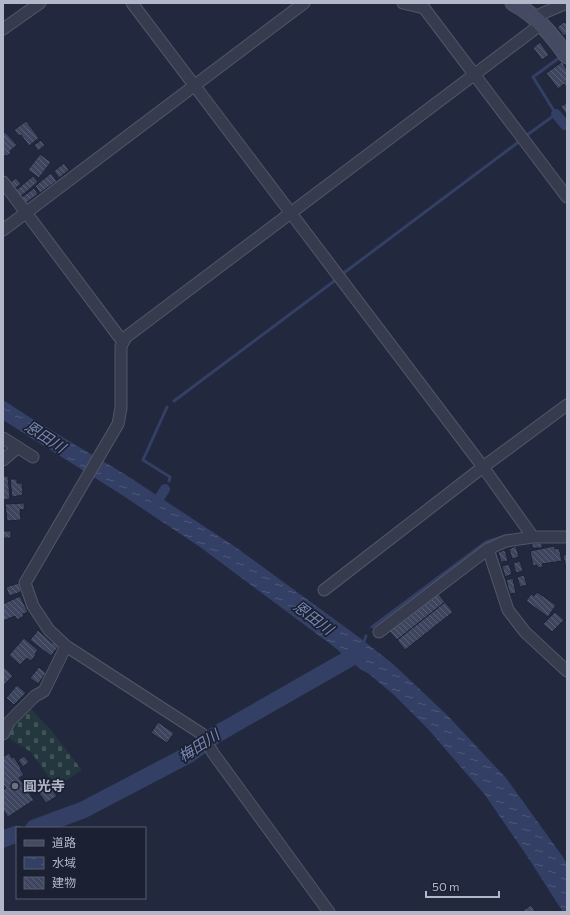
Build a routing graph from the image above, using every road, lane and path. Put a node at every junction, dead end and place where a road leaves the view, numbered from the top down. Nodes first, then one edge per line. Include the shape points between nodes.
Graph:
1 (40, 3) edge
2 (132, 3) edge
3 (304, 3) edge
4 (403, 3) edge
5 (513, 3) edge
6 (567, 3) edge
7 (539, 22) junction
8 (3, 29) edge
9 (567, 56) edge
10 (475, 75) junction
11 (194, 85) junction
12 (3, 182) edge
13 (567, 197) edge
14 (26, 212) junction
15 (291, 213) junction
16 (3, 230) edge
17 (123, 342) junction
18 (567, 405) edge
19 (3, 438) edge
20 (17, 448) junction
21 (33, 457) dead end
22 (3, 460) edge
23 (483, 467) junction
24 (567, 536) edge
25 (533, 537) junction
26 (488, 549) junction
27 (324, 590) dead end
28 (379, 632) dead end
29 (66, 646) junction
30 (567, 671) edge
31 (3, 734) edge
32 (329, 912) edge

1 - 8 street
2 - 11 street
3 - 11 street
4 - 10 street via 424,8
5 - 7 main road
6 - 7 street via 541,14
7 - 9 main road
7 - 10 street via 536,28
10 - 13 street
10 - 15 street
11 - 14 street
11 - 15 street
12 - 14 street
14 - 16 street
14 - 17 street
15 - 17 street via 126,337
15 - 23 street
17 - 29 street via 120,418 26,583 33,606 49,630
18 - 23 street
19 - 20 street
20 - 21 street
20 - 22 street
23 - 25 street
23 - 27 street
24 - 25 street
25 - 26 street via 506,541
26 - 28 street
26 - 30 street via 508,610 526,632
29 - 31 street via 44,691 35,696 9,722
29 - 32 street via 202,734 210,749

